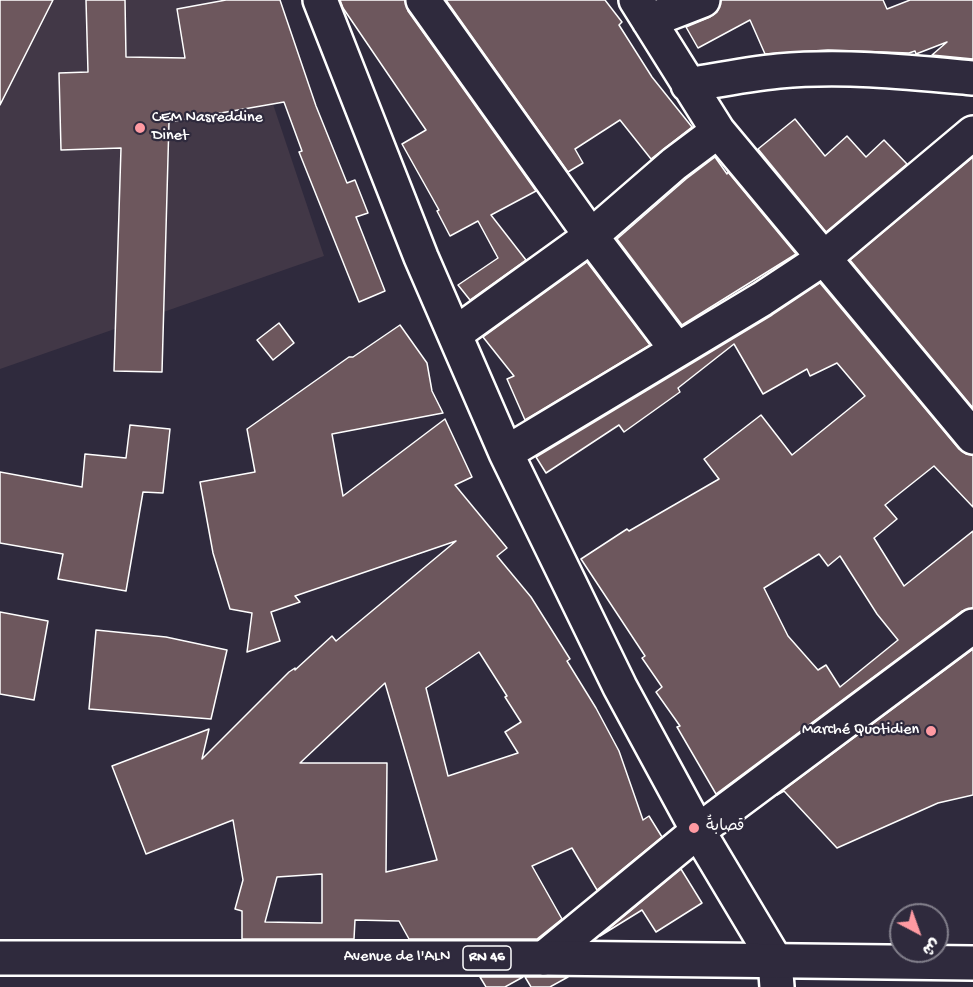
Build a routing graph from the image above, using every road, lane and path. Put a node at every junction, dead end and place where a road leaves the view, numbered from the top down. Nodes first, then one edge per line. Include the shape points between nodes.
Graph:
1 (320, 0) edge
2 (423, 0) edge
3 (703, 0) edge
4 (643, 10) edge
5 (973, 78) edge
6 (688, 85) junction
7 (718, 131) junction
8 (973, 133) edge
9 (591, 236) junction
10 (824, 258) junction
11 (455, 334) junction
12 (677, 350) junction
13 (973, 437) edge
14 (506, 453) junction
15 (973, 626) edge
16 (698, 831) junction
17 (0, 958) edge
18 (544, 958) junction
19 (973, 963) edge
20 (776, 973) edge

1 - 11 street via 421,258
2 - 9 street
3 - 4 street
4 - 6 street
5 - 6 street via 831,69 779,71
6 - 7 street
7 - 9 street
7 - 10 street
8 - 10 street
9 - 11 street
9 - 12 street
10 - 12 street
10 - 13 street
11 - 14 street
12 - 14 street
14 - 16 street via 620,687
15 - 16 street
16 - 18 street
16 - 20 street
17 - 18 street, Avenue de l'ALN / RN 46
18 - 20 street, Avenue de l'ALN / RN 46
19 - 20 street, Avenue de l'ALN / RN 46

